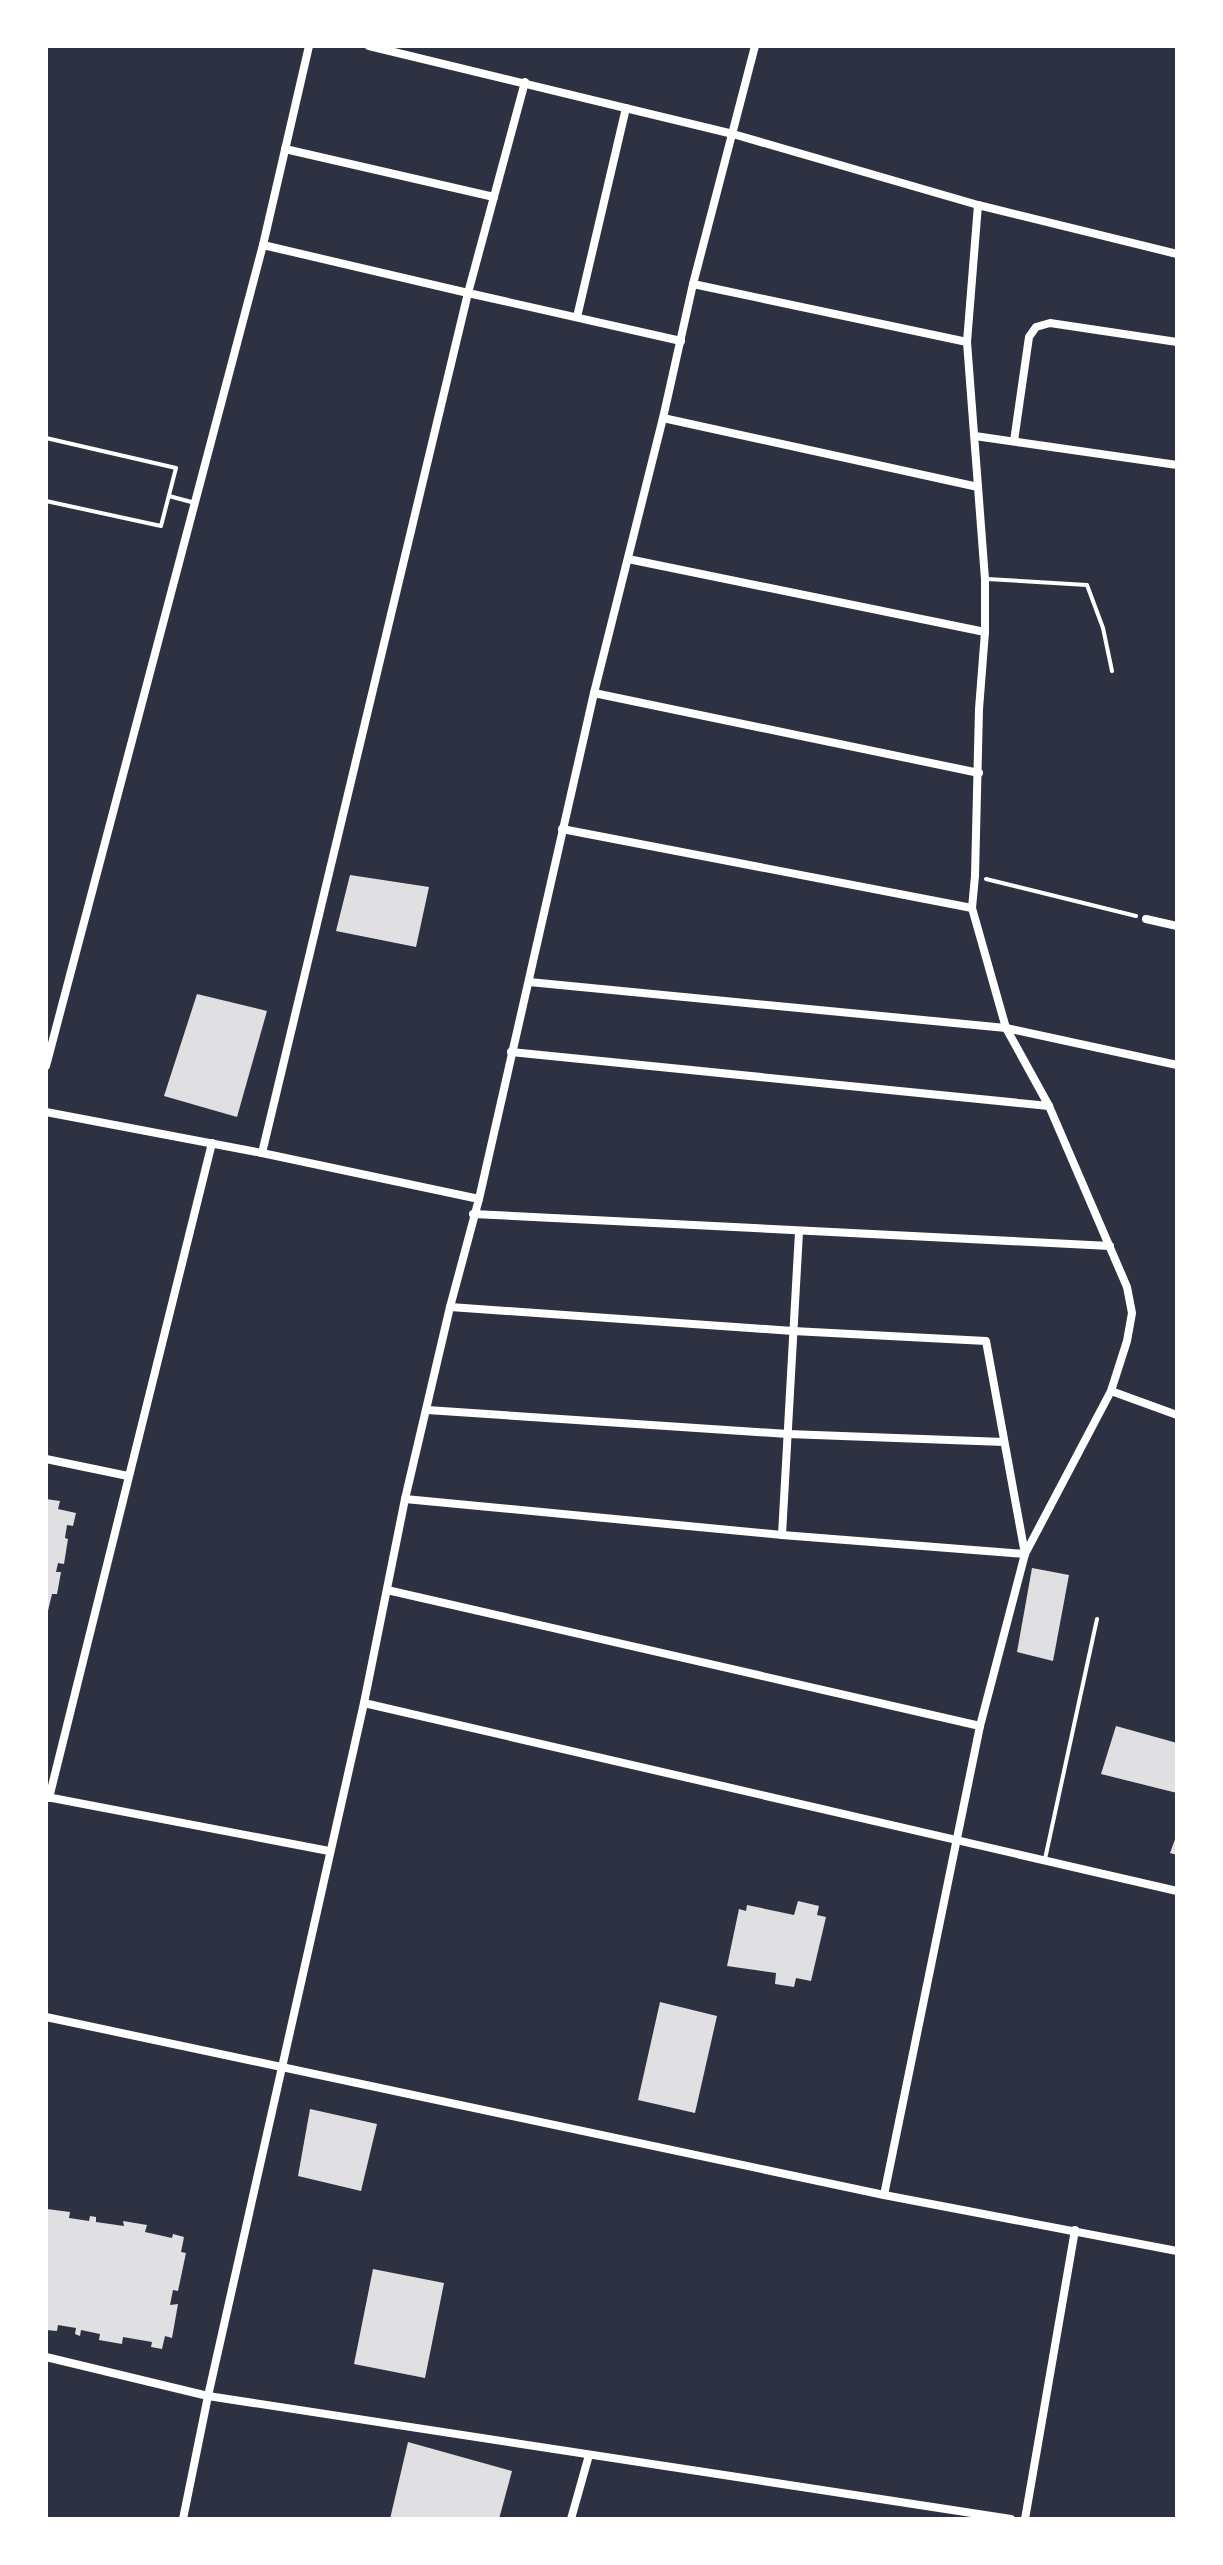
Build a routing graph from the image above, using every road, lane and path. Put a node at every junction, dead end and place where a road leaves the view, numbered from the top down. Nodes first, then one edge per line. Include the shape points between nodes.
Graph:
1 (309, 46) edge
2 (369, 46) edge
3 (755, 46) edge
4 (525, 82) junction
5 (626, 108) junction
6 (733, 134) junction
7 (285, 149) junction
8 (494, 197) junction
9 (978, 205) junction
10 (263, 245) junction
11 (1177, 254) edge
12 (693, 284) junction
13 (468, 293) junction
14 (577, 317) junction
15 (681, 341) junction
16 (967, 342) junction
17 (1177, 342) edge
18 (663, 418) junction
19 (975, 436) junction
20 (46, 438) edge
21 (1014, 441) junction
22 (1177, 465) edge
23 (978, 487) junction
24 (169, 496) junction
25 (46, 501) edge
26 (195, 503) junction
27 (628, 559) junction
28 (985, 579) junction
29 (985, 632) junction
30 (1112, 671) dead end
31 (594, 693) junction
32 (979, 773) junction
33 (562, 829) junction
34 (975, 876) junction
35 (972, 908) junction
36 (1146, 919) joint
37 (1177, 926) edge
38 (529, 982) junction
39 (1006, 1028) junction
40 (511, 1052) junction
41 (1177, 1065) edge
42 (46, 1066) edge
43 (1049, 1106) junction
44 (46, 1112) edge
45 (212, 1143) junction
46 (262, 1153) junction
47 (479, 1199) junction
48 (473, 1214) junction
49 (799, 1232) junction
50 (1110, 1246) junction
51 (450, 1307) junction
52 (793, 1331) junction
53 (1111, 1391) junction
54 (427, 1410) junction
55 (1177, 1415) edge
56 (788, 1434) junction
57 (1004, 1442) junction
58 (46, 1459) edge
59 (128, 1476) junction
60 (405, 1499) junction
61 (782, 1535) junction
62 (1025, 1554) junction
63 (387, 1590) junction
64 (1097, 1619) dead end
65 (364, 1703) junction
66 (980, 1726) junction
67 (48, 1797) edge
68 (958, 1838) junction
69 (329, 1851) junction
70 (1044, 1859) junction
71 (1177, 1891) edge
72 (46, 2017) edge
73 (284, 2065) junction
74 (884, 2195) junction
75 (1075, 2230) junction
76 (1177, 2251) edge
77 (46, 2357) edge
78 (208, 2396) junction
79 (589, 2455) junction
80 (183, 2519) edge
81 (571, 2519) edge
82 (1011, 2519) edge
83 (1025, 2519) edge

1 - 7 street
2 - 4 street
3 - 6 street
4 - 5 street
4 - 8 street
5 - 6 street
5 - 14 street
6 - 9 street
6 - 12 street
7 - 8 street
7 - 10 street
8 - 13 street
9 - 11 street
9 - 16 street
10 - 13 street
10 - 26 street
12 - 15 street
12 - 16 street
13 - 14 street
13 - 46 street
14 - 15 street
15 - 18 street
16 - 19 street
17 - 21 street via 1050,323 1036,327 1029,337
18 - 23 street
18 - 27 street
19 - 21 street
19 - 23 street
20 - 24 lane via 176,468
21 - 22 street
23 - 28 street
24 - 25 lane via 161,526
24 - 26 lane
26 - 42 street
27 - 29 street
27 - 31 street
28 - 29 street
28 - 30 lane via 1087,585
29 - 32 street
31 - 32 street
31 - 33 street
32 - 34 street
33 - 35 street
33 - 38 street
34 - 35 street
34 - 36 path
35 - 39 street
36 - 37 street
38 - 39 street
38 - 40 street
39 - 41 street
39 - 43 street
40 - 43 street
40 - 47 street
43 - 50 street
44 - 45 street
45 - 46 street
45 - 59 street
46 - 47 street
47 - 48 street
48 - 49 street
48 - 51 street
49 - 50 street
49 - 52 street
50 - 53 street via 1132,1313
51 - 52 street
51 - 54 street
52 - 56 street
52 - 57 street via 986,1341
53 - 55 street
53 - 62 street
54 - 56 street
54 - 60 street
56 - 57 street
56 - 61 street
57 - 62 street
58 - 59 street
59 - 67 street
60 - 61 street
60 - 63 street
61 - 62 street
62 - 66 street
63 - 65 street
63 - 66 street
64 - 70 lane
65 - 68 street
65 - 69 street
66 - 68 street
67 - 69 street
68 - 70 street
68 - 74 street
69 - 73 street
70 - 71 street
72 - 73 street
73 - 74 street
73 - 78 street
74 - 75 street
75 - 76 street
75 - 83 street
77 - 78 street
78 - 79 street
78 - 80 street
79 - 81 street
79 - 82 street

